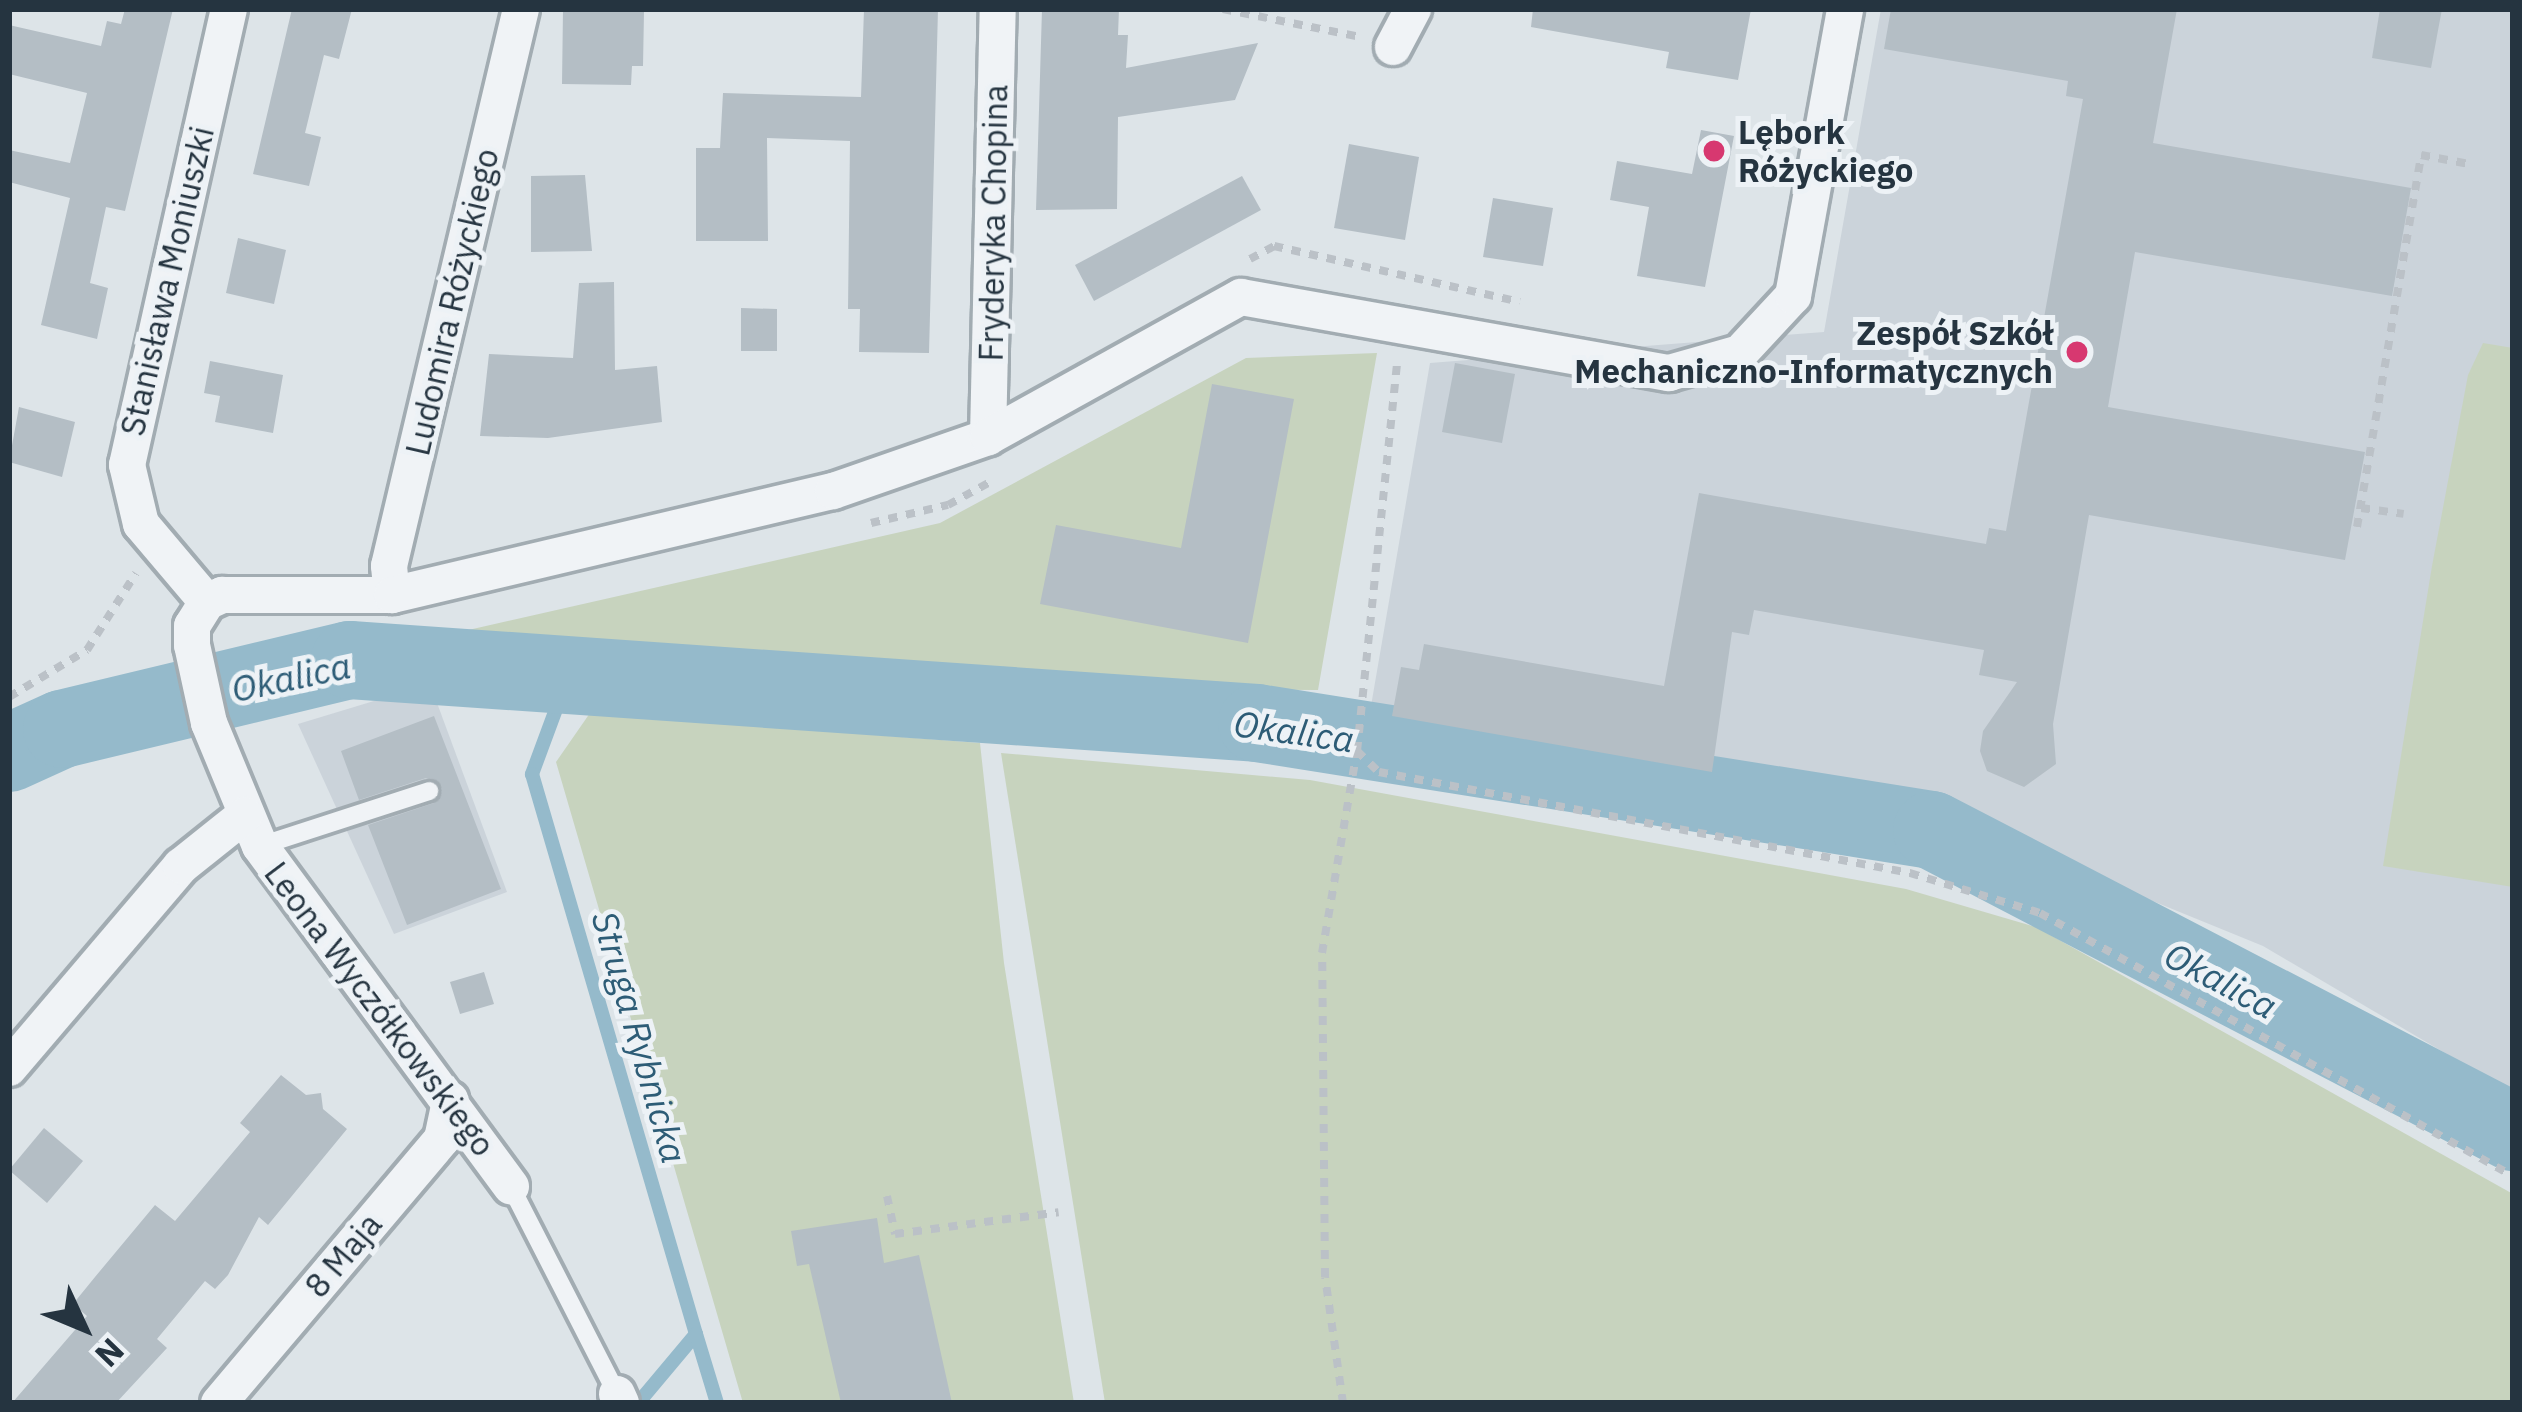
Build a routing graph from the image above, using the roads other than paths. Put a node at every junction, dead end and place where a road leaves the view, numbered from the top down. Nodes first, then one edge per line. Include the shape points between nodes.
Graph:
1 (229, 9) edge
2 (521, 9) edge
3 (998, 9) edge
4 (1413, 9) edge
5 (1845, 9) edge
6 (1393, 46) road end
7 (988, 437) junction
8 (392, 595) junction
9 (207, 602) junction
10 (429, 791) dead end
11 (252, 831) junction
12 (9, 1068) edge
13 (450, 1100) junction
14 (511, 1187) joint
15 (619, 1399) edge
16 (219, 1403) edge

1 - 9 street, Stanisława Moniuszki via 131,433 130,500 157,550
2 - 8 street, Ludomira Różyckiego via 388,566
3 - 7 street, Fryderyka Chopina
4 - 6 street
5 - 7 street via 1792,296 1740,353 1669,373 1241,297
7 - 8 street via 833,491
8 - 9 street via 222,595
9 - 11 street, Leona Wyczółkowskiego via 192,626 197,667 209,723
10 - 11 lane
11 - 12 street via 181,866
11 - 13 street, Leona Wyczółkowskiego
13 - 14 street, Leona Wyczółkowskiego
13 - 16 street, 8 Maja via 442,1139
14 - 15 lane, Leona Wyczółkowskiego

